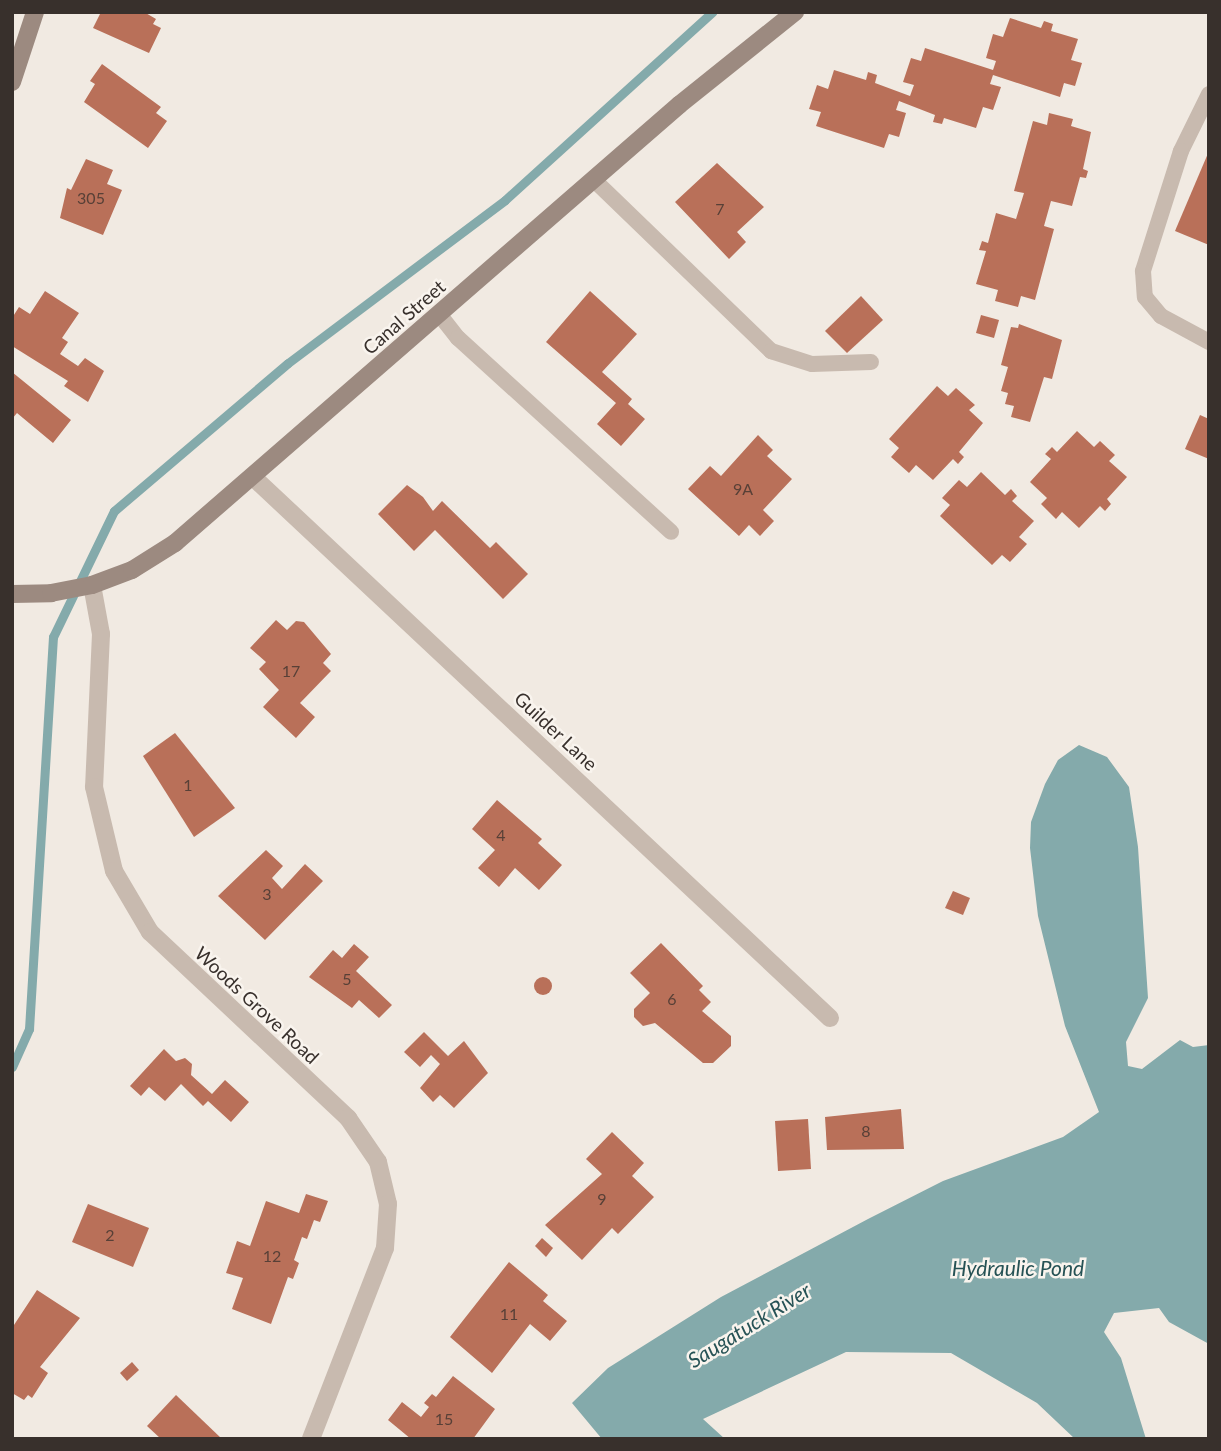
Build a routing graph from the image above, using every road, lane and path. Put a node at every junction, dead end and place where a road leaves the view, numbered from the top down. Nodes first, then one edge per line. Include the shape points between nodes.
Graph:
1 (35, 12) edge
2 (795, 12) edge
3 (12, 82) edge
4 (1209, 94) edge
5 (593, 179) junction
6 (439, 314) junction
7 (1209, 342) edge
8 (871, 362) dead end
9 (253, 477) junction
10 (671, 532) dead end
11 (92, 585) junction
12 (12, 594) edge
13 (830, 1018) dead end
14 (311, 1439) edge

1 - 3 main road
2 - 5 main road, Canal Street via 750,44
4 - 7 lane via 1181,151 1143,271 1145,297 1161,317
5 - 6 main road, Canal Street
5 - 8 lane via 771,351 812,364
6 - 9 main road, Canal Street
6 - 10 lane via 458,338
9 - 11 main road, Canal Street via 156,556
9 - 13 street, Guilder Lane
11 - 12 main road, Canal Street
11 - 14 street, Woods Grove Road via 101,634 94,787 114,871 150,932 348,1118 378,1162 388,1204 385,1248

